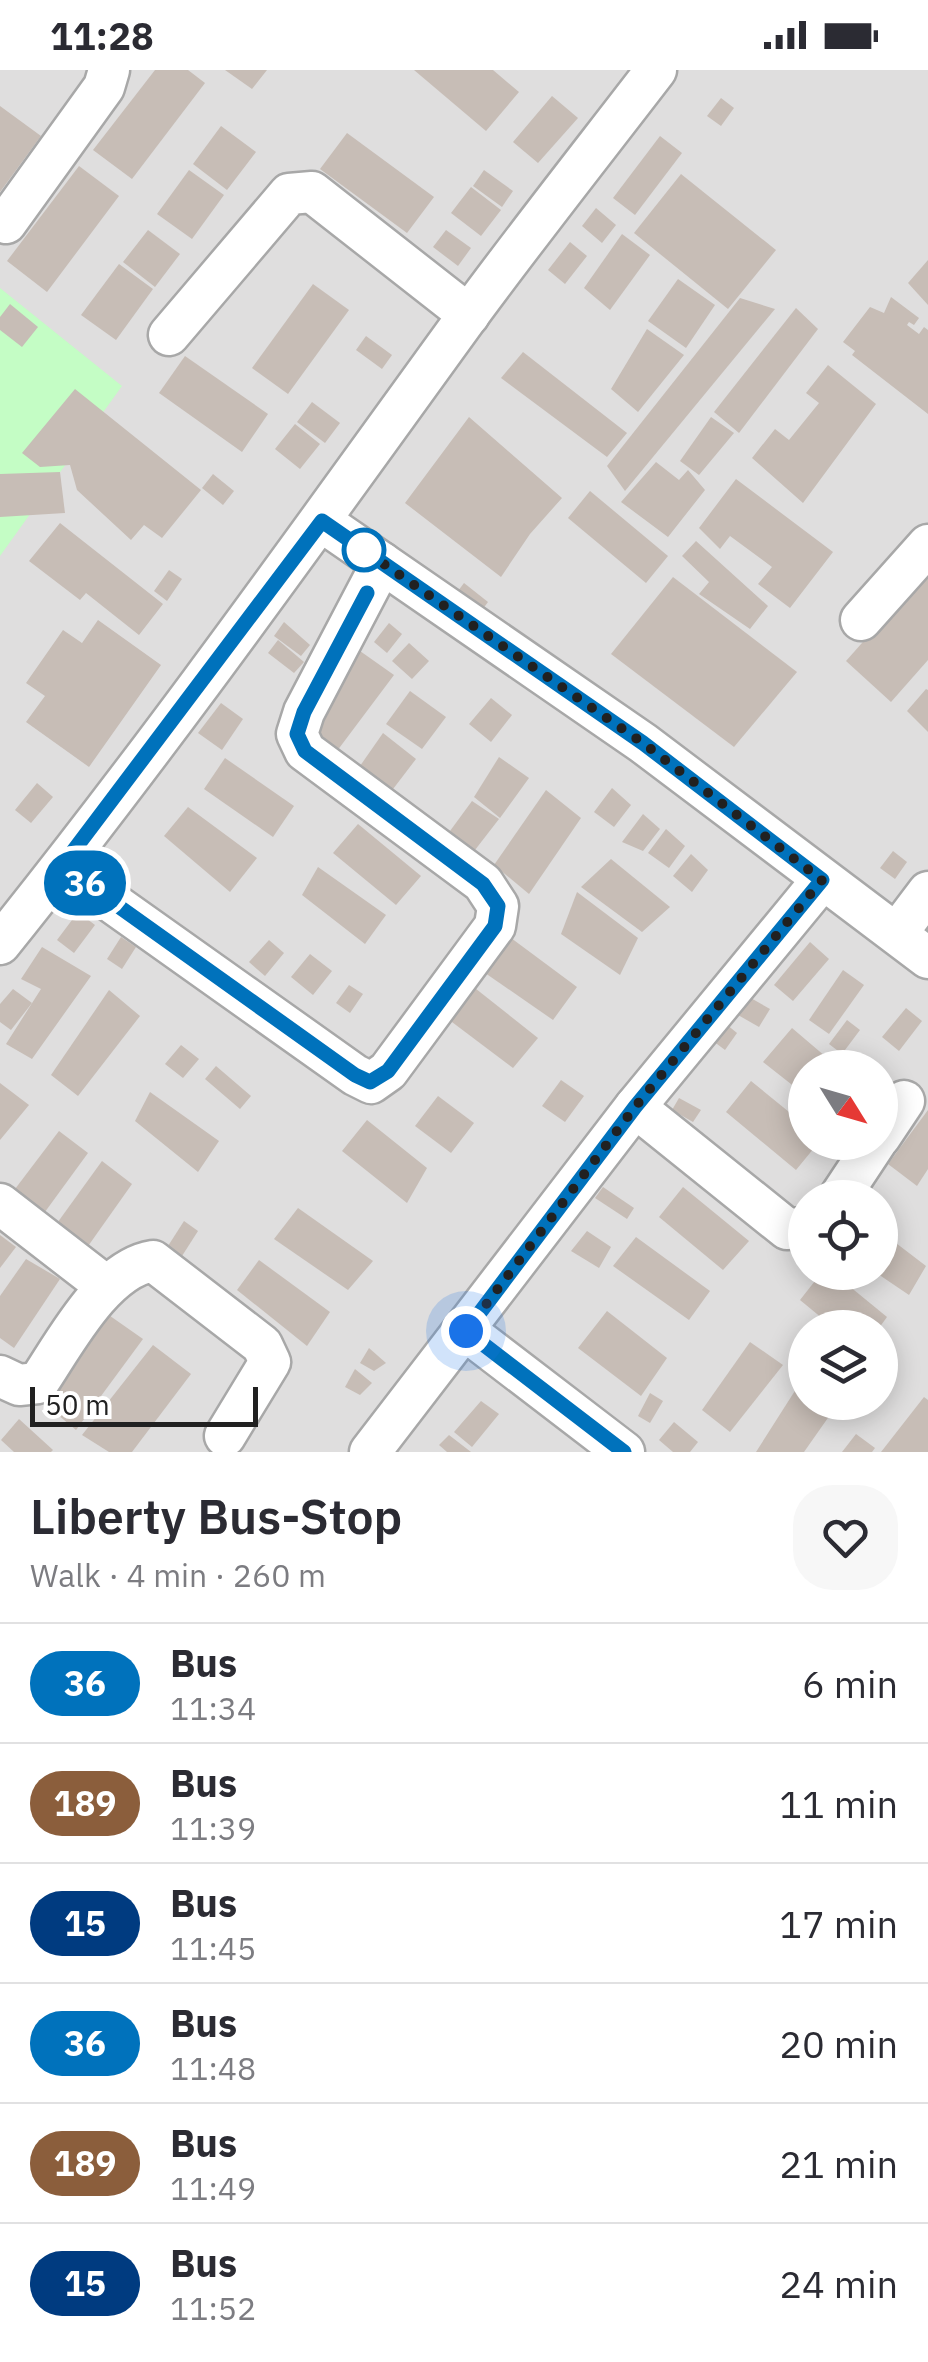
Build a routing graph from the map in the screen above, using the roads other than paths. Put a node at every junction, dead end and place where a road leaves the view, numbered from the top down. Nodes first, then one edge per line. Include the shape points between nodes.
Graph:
1 (110, 70) edge
2 (648, 73) edge
3 (6, 222) dead end
4 (469, 315) junction
5 (169, 335) dead end
6 (322, 521) junction
7 (927, 547) edge
8 (382, 564) junction
9 (861, 620) dead end
10 (62, 866) junction
11 (822, 880) junction
12 (928, 892) edge
13 (897, 934) junction
14 (0, 944) edge
15 (928, 958) edge
16 (904, 1100) dead end
17 (635, 1107) junction
18 (898, 1109) edge
19 (0, 1204) edge
20 (788, 1229) edge
21 (106, 1286) junction
22 (466, 1331) junction
23 (0, 1376) edge
24 (225, 1436) dead end
25 (370, 1452) edge
26 (624, 1452) edge

1 - 3 street
2 - 4 street
4 - 5 street via 312,192 289,194
4 - 6 street
6 - 8 street
6 - 10 street
7 - 9 street
8 - 10 street via 297,734 305,751 483,884 498,906 495,926 388,1071 370,1082 355,1075
8 - 11 street via 643,743
10 - 14 street
11 - 13 street
11 - 17 street
12 - 13 street
13 - 15 street
16 - 18 street
17 - 20 street
17 - 22 street
19 - 21 street
21 - 23 street via 38,1383 18,1386
21 - 24 street via 153,1260 262,1345 270,1362
22 - 25 street
22 - 26 street

